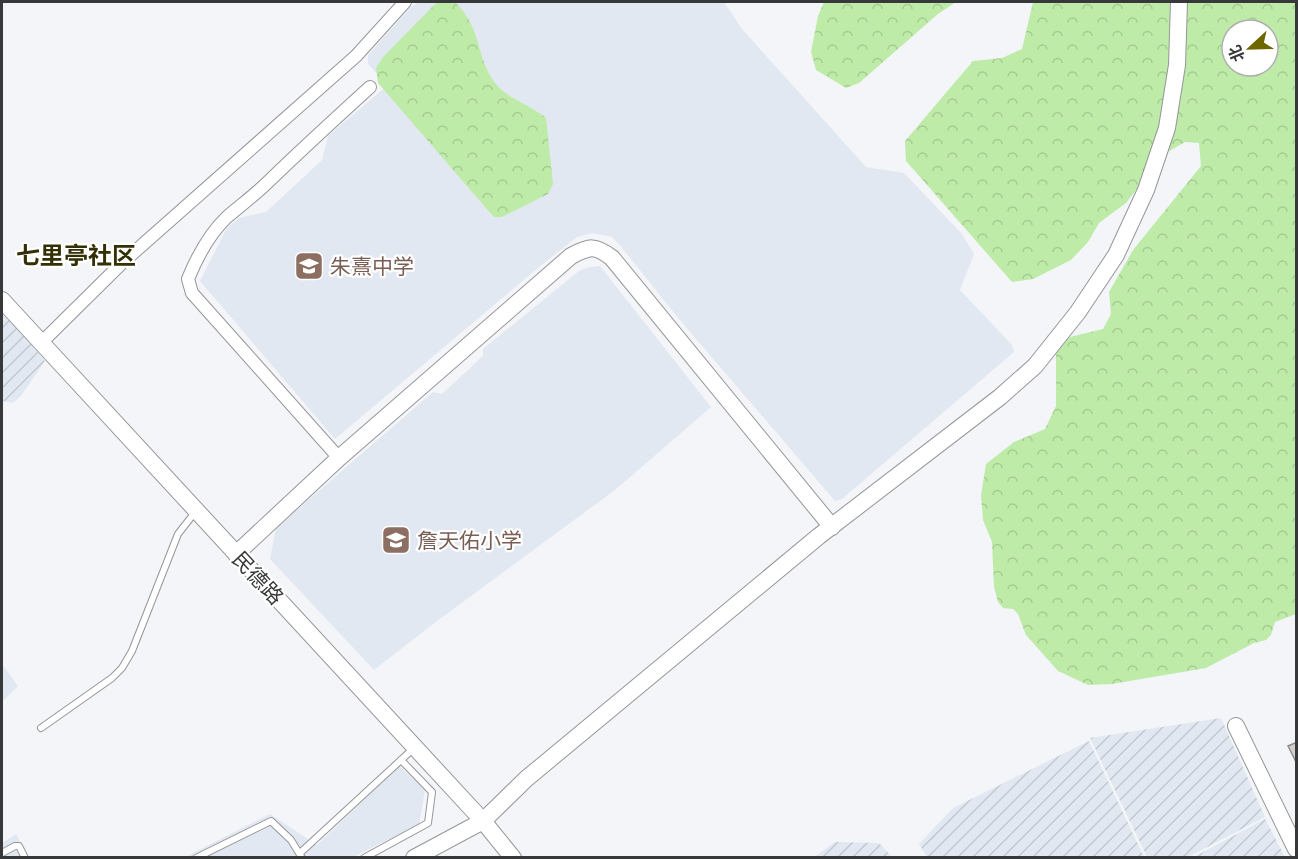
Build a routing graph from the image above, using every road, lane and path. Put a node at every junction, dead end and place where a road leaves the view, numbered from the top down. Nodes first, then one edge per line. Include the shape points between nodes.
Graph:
1 (405, 2) edge
2 (1179, 2) edge
3 (370, 87) dead end
4 (2, 300) edge
5 (41, 343) junction
6 (339, 458) junction
7 (196, 511) junction
8 (832, 527) junction
9 (236, 554) junction
10 (1236, 726) dead end
11 (42, 728) dead end
12 (415, 747) junction
13 (401, 760) junction
14 (483, 821) junction
15 (1296, 849) edge
16 (2, 853) edge
17 (301, 856) edge
18 (200, 857) edge
19 (26, 858) edge
20 (364, 858) edge
21 (414, 858) edge
22 (513, 858) edge

1 - 5 street via 356,56 123,262
2 - 8 street via 1177,65 1167,128 1146,190 1116,255 1035,366
3 - 6 street via 227,217 213,232 188,279 192,293
4 - 5 street, 民德路
5 - 7 street, 民德路
6 - 8 street via 571,256 586,248 600,249 612,258
6 - 9 street
7 - 9 street, 民德路
7 - 11 lane via 178,534 122,668
8 - 14 street via 525,779
9 - 12 street, 民德路
10 - 15 street
12 - 13 lane
12 - 14 street, 民德路
13 - 17 lane
13 - 20 lane via 432,792 428,823
14 - 21 street
14 - 22 street, 民德路
16 - 19 lane via 20,846
17 - 18 lane via 272,821

